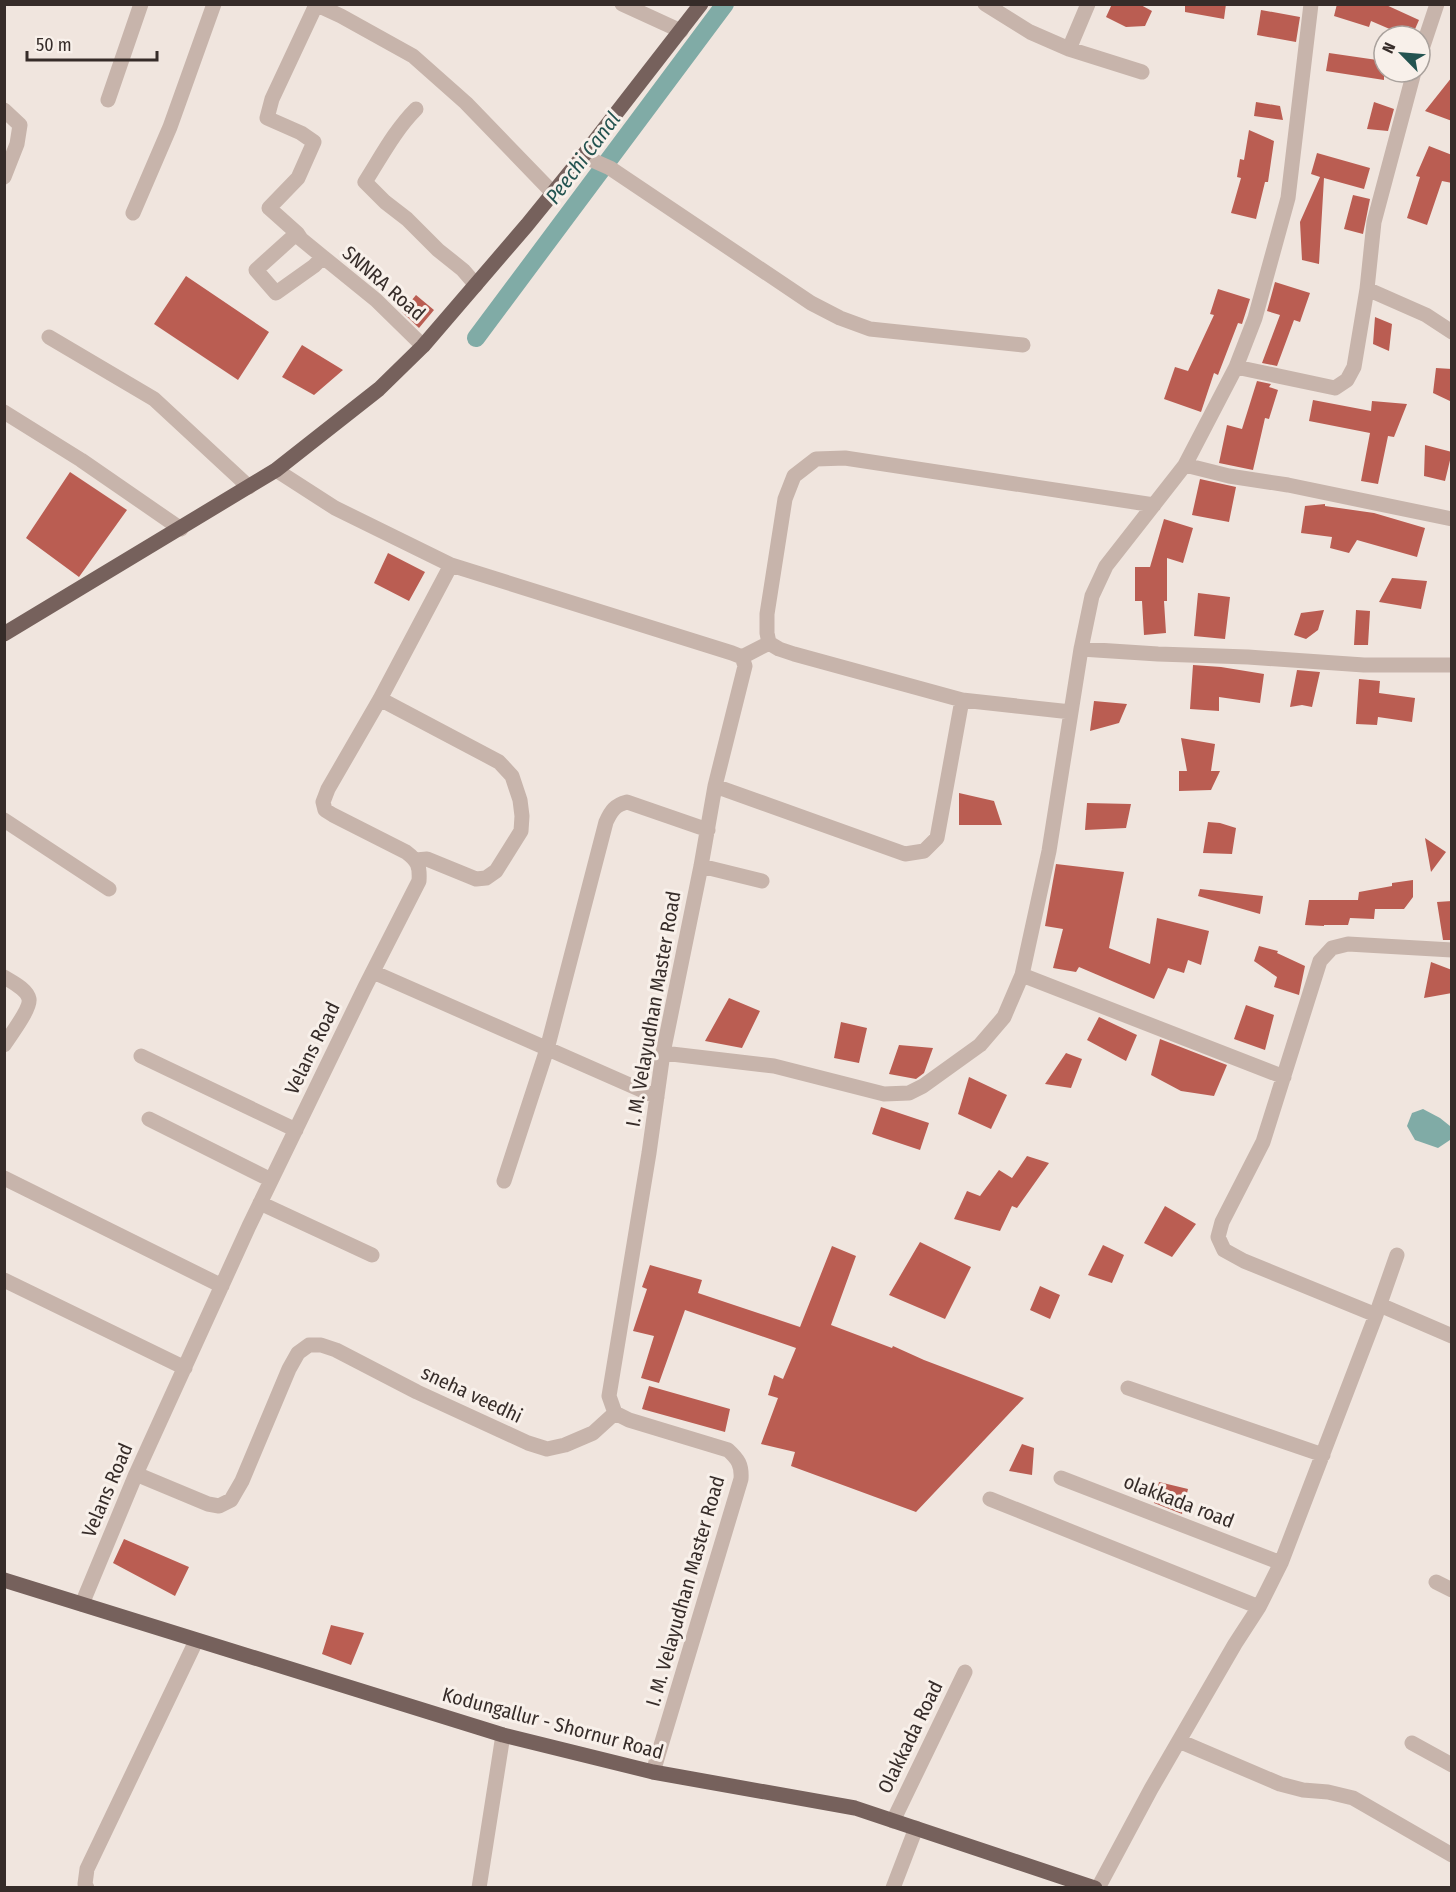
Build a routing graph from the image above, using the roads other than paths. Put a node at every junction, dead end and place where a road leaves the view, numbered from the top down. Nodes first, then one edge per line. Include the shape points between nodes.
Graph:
1 (141, 4) edge
2 (214, 4) edge
3 (622, 4) edge
4 (700, 4) edge
5 (985, 4) edge
6 (1088, 4) edge
7 (1311, 4) edge
8 (1437, 4) edge
9 (316, 5) edge
10 (1430, 24) edge
11 (681, 31) junction
12 (1069, 49) junction
13 (1142, 72) dead end
14 (1411, 84) edge
15 (108, 100) dead end
16 (416, 109) dead end
17 (4, 110) edge
18 (589, 159) junction
19 (4, 177) edge
20 (552, 192) junction
21 (133, 213) dead end
22 (297, 233) junction
23 (320, 255) junction
24 (476, 285) junction
25 (1367, 289) junction
26 (1452, 332) edge
27 (49, 337) dead end
28 (1023, 345) dead end
29 (423, 346) junction
30 (1236, 367) junction
31 (4, 412) edge
32 (1185, 465) junction
33 (276, 470) junction
34 (249, 487) junction
35 (1154, 505) junction
36 (1452, 519) edge
37 (181, 529) junction
38 (451, 565) junction
39 (4, 634) edge
40 (769, 643) junction
41 (1081, 649) junction
42 (742, 657) junction
43 (1452, 665) edge
44 (380, 699) junction
45 (962, 700) junction
46 (1071, 712) junction
47 (715, 786) junction
48 (4, 820) edge
49 (708, 830) junction
50 (416, 860) junction
51 (701, 866) junction
52 (762, 881) dead end
53 (108, 889) dead end
54 (1452, 950) edge
55 (373, 972) junction
56 (1022, 975) junction
57 (4, 977) edge
58 (4, 1045) edge
59 (547, 1049) junction
60 (663, 1053) junction
61 (141, 1056) dead end
62 (1284, 1077) junction
63 (657, 1097) junction
64 (149, 1119) dead end
65 (296, 1130) junction
66 (4, 1178) edge
67 (272, 1180) junction
68 (504, 1181) dead end
69 (260, 1203) junction
70 (1397, 1255) dead end
71 (372, 1256) dead end
72 (4, 1280) edge
73 (222, 1286) junction
74 (1378, 1310) junction
75 (1452, 1336) edge
76 (185, 1368) junction
77 (1128, 1388) dead end
78 (615, 1413) junction
79 (1323, 1455) junction
80 (136, 1474) junction
81 (1061, 1478) dead end
82 (990, 1499) dead end
83 (1281, 1563) junction
84 (4, 1580) edge
85 (1436, 1582) dead end
86 (1452, 1590) edge
87 (82, 1604) junction
88 (1259, 1607) junction
89 (196, 1641) junction
90 (965, 1672) dead end
91 (503, 1735) junction
92 (1179, 1742) junction
93 (1412, 1743) dead end
94 (1452, 1765) edge
95 (653, 1772) junction
96 (893, 1821) junction
97 (916, 1828) junction
98 (1452, 1855) edge
99 (87, 1887) edge
100 (479, 1887) edge
101 (893, 1887) edge
102 (1091, 1887) edge

1 - 15 street
2 - 21 street via 170,127
3 - 11 street
4 - 11 main road
5 - 12 street via 1030,32
6 - 12 street
7 - 30 street via 1288,198 1255,318
8 - 10 street
9 - 20 street via 413,56 466,103
9 - 22 street via 267,118 314,142 298,178 269,208
11 - 18 main road
12 - 13 street
14 - 25 street via 1374,222
16 - 24 street via 365,182
17 - 19 street via 20,125
18 - 20 main road
18 - 28 street via 609,168 811,303 840,318 870,329
20 - 24 main road
22 - 23 street
22 - 23 street, SNNRA Road via 256,270 276,293 314,266
23 - 29 street, SNNRA Road via 376,300
24 - 29 main road
25 - 26 street via 1426,315
25 - 30 street via 1354,367 1341,384 1335,387
27 - 34 street via 154,399
29 - 33 main road via 379,389
30 - 32 street
31 - 37 street
32 - 35 street
32 - 36 street
33 - 34 main road
33 - 38 street via 334,508
34 - 37 main road
35 - 40 street via 845,458 816,459 794,476 785,499 767,614
35 - 41 street via 1106,566 1092,596
37 - 39 main road
38 - 42 street
38 - 44 street
40 - 42 street
40 - 45 street via 794,654
41 - 43 street via 1364,665
41 - 46 street
42 - 47 street, I. M. Velayudhan Master Road via 745,666
44 - 50 street via 323,802 325,810
44 - 50 street via 499,762 512,776 520,800 521,831 496,871 486,878 476,879 427,859
45 - 46 street
45 - 47 street via 937,838 924,851 905,854
46 - 56 street via 1049,851
47 - 49 street, I. M. Velayudhan Master Road
48 - 53 street
49 - 51 street, I. M. Velayudhan Master Road
49 - 59 street via 627,802 610,813
50 - 55 street, Velans Road via 419,880
51 - 52 street
51 - 60 street, I. M. Velayudhan Master Road
54 - 62 street via 1348,944 1332,948 1320,961
55 - 59 street
55 - 65 street, Velans Road
56 - 60 street via 1004,1017 980,1045 909,1093 884,1094 774,1066
56 - 62 street
57 - 58 street via 29,998
59 - 63 street
59 - 68 street
60 - 63 street, I. M. Velayudhan Master Road
61 - 65 street
62 - 74 street via 1263,1142 1218,1237 1224,1250 1244,1261
63 - 78 street, I. M. Velayudhan Master Road via 609,1396
64 - 67 street
65 - 67 street, Velans Road
66 - 73 street
67 - 69 street, Velans Road
69 - 71 street
69 - 73 street, Velans Road
70 - 74 street
72 - 76 street
73 - 76 street, Velans Road
74 - 75 street
74 - 79 street
76 - 80 street, Velans Road
77 - 79 street
78 - 80 street, sneha veedhi via 593,1433 547,1449 427,1397 336,1350 309,1345 298,1353 289,1369 231,1500 219,1506 208,1504
78 - 95 street, I. M. Velayudhan Master Road via 728,1450 742,1467
79 - 83 street
80 - 87 street, Velans Road
81 - 83 street, olakkada road
82 - 88 street
83 - 88 street
84 - 87 main road, Kodungallur - Shornur Road
85 - 86 street
87 - 89 main road, Kodungallur - Shornur Road
88 - 92 street
89 - 91 main road, Kodungallur - Shornur Road
89 - 99 street via 87,1869
90 - 96 street, Olakkada Road
91 - 95 main road, Kodungallur - Shornur Road
91 - 100 street
92 - 98 street via 1280,1784 1353,1798
92 - 102 street
93 - 94 street
95 - 96 main road, Kodungallur - Shornur Road via 855,1808
96 - 97 main road, Kodungallur - Shornur Road
97 - 101 street
97 - 102 main road, Kodungallur - Shornur Road

